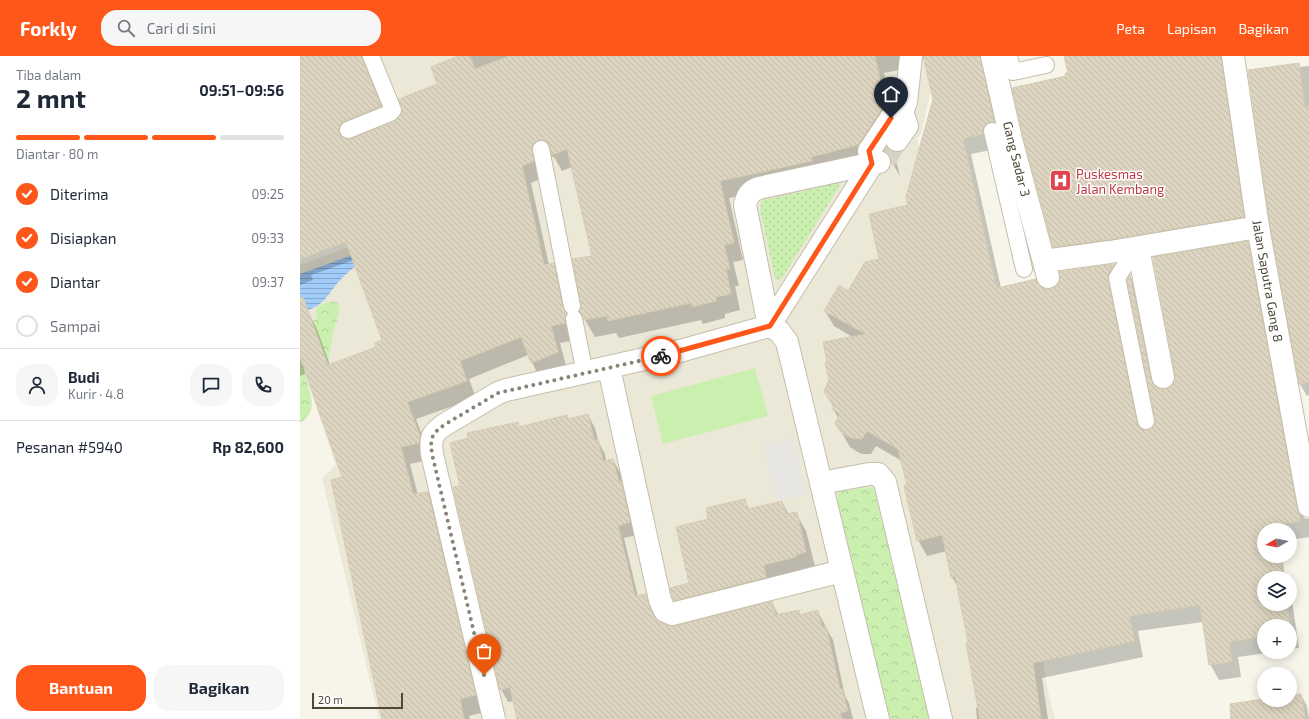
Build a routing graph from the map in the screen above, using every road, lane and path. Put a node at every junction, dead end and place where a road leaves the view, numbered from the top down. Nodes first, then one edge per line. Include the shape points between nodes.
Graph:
1 (371, 56) edge
2 (911, 56) edge
3 (992, 56) edge
4 (1009, 56) edge
5 (1233, 56) edge
6 (1046, 64) dead end
7 (902, 112) junction
8 (348, 130) dead end
9 (992, 132) dead end
10 (897, 140) tunnel mouth
11 (541, 149) dead end
12 (878, 162) junction
13 (1258, 227) junction
14 (1137, 248) junction
15 (1039, 269) junction
16 (770, 326) junction
17 (609, 368) junction
18 (585, 373) junction
19 (1163, 377) joint
20 (1138, 380) junction
21 (1146, 421) dead end
22 (821, 483) junction
23 (1309, 506) edge
24 (842, 571) junction
25 (494, 719) edge
26 (878, 719) edge
27 (941, 719) edge

1 - 8 lane via 393,110
2 - 7 street via 906,102
3 - 15 street, Gang Sadar 3
4 - 6 lane via 1013,72
5 - 13 street, Jalan Saputra Gang 8
7 - 10 street via 907,126
7 - 12 street via 891,118 869,151
9 - 15 lane
11 - 18 lane
12 - 16 street
12 - 16 street via 759,188 752,190 747,197 745,205
13 - 14 street
13 - 23 street, Jalan Saputra Gang 8
14 - 15 street
14 - 19 street
14 - 20 lane via 1117,278
16 - 17 street
16 - 22 street via 787,342
17 - 18 street
17 - 24 street via 660,600 665,611 672,614
18 - 25 street via 498,393 444,425 432,436 432,454
19 - 20 lane
20 - 21 lane
22 - 24 street
22 - 27 street via 869,474 878,474 885,482
24 - 26 street

